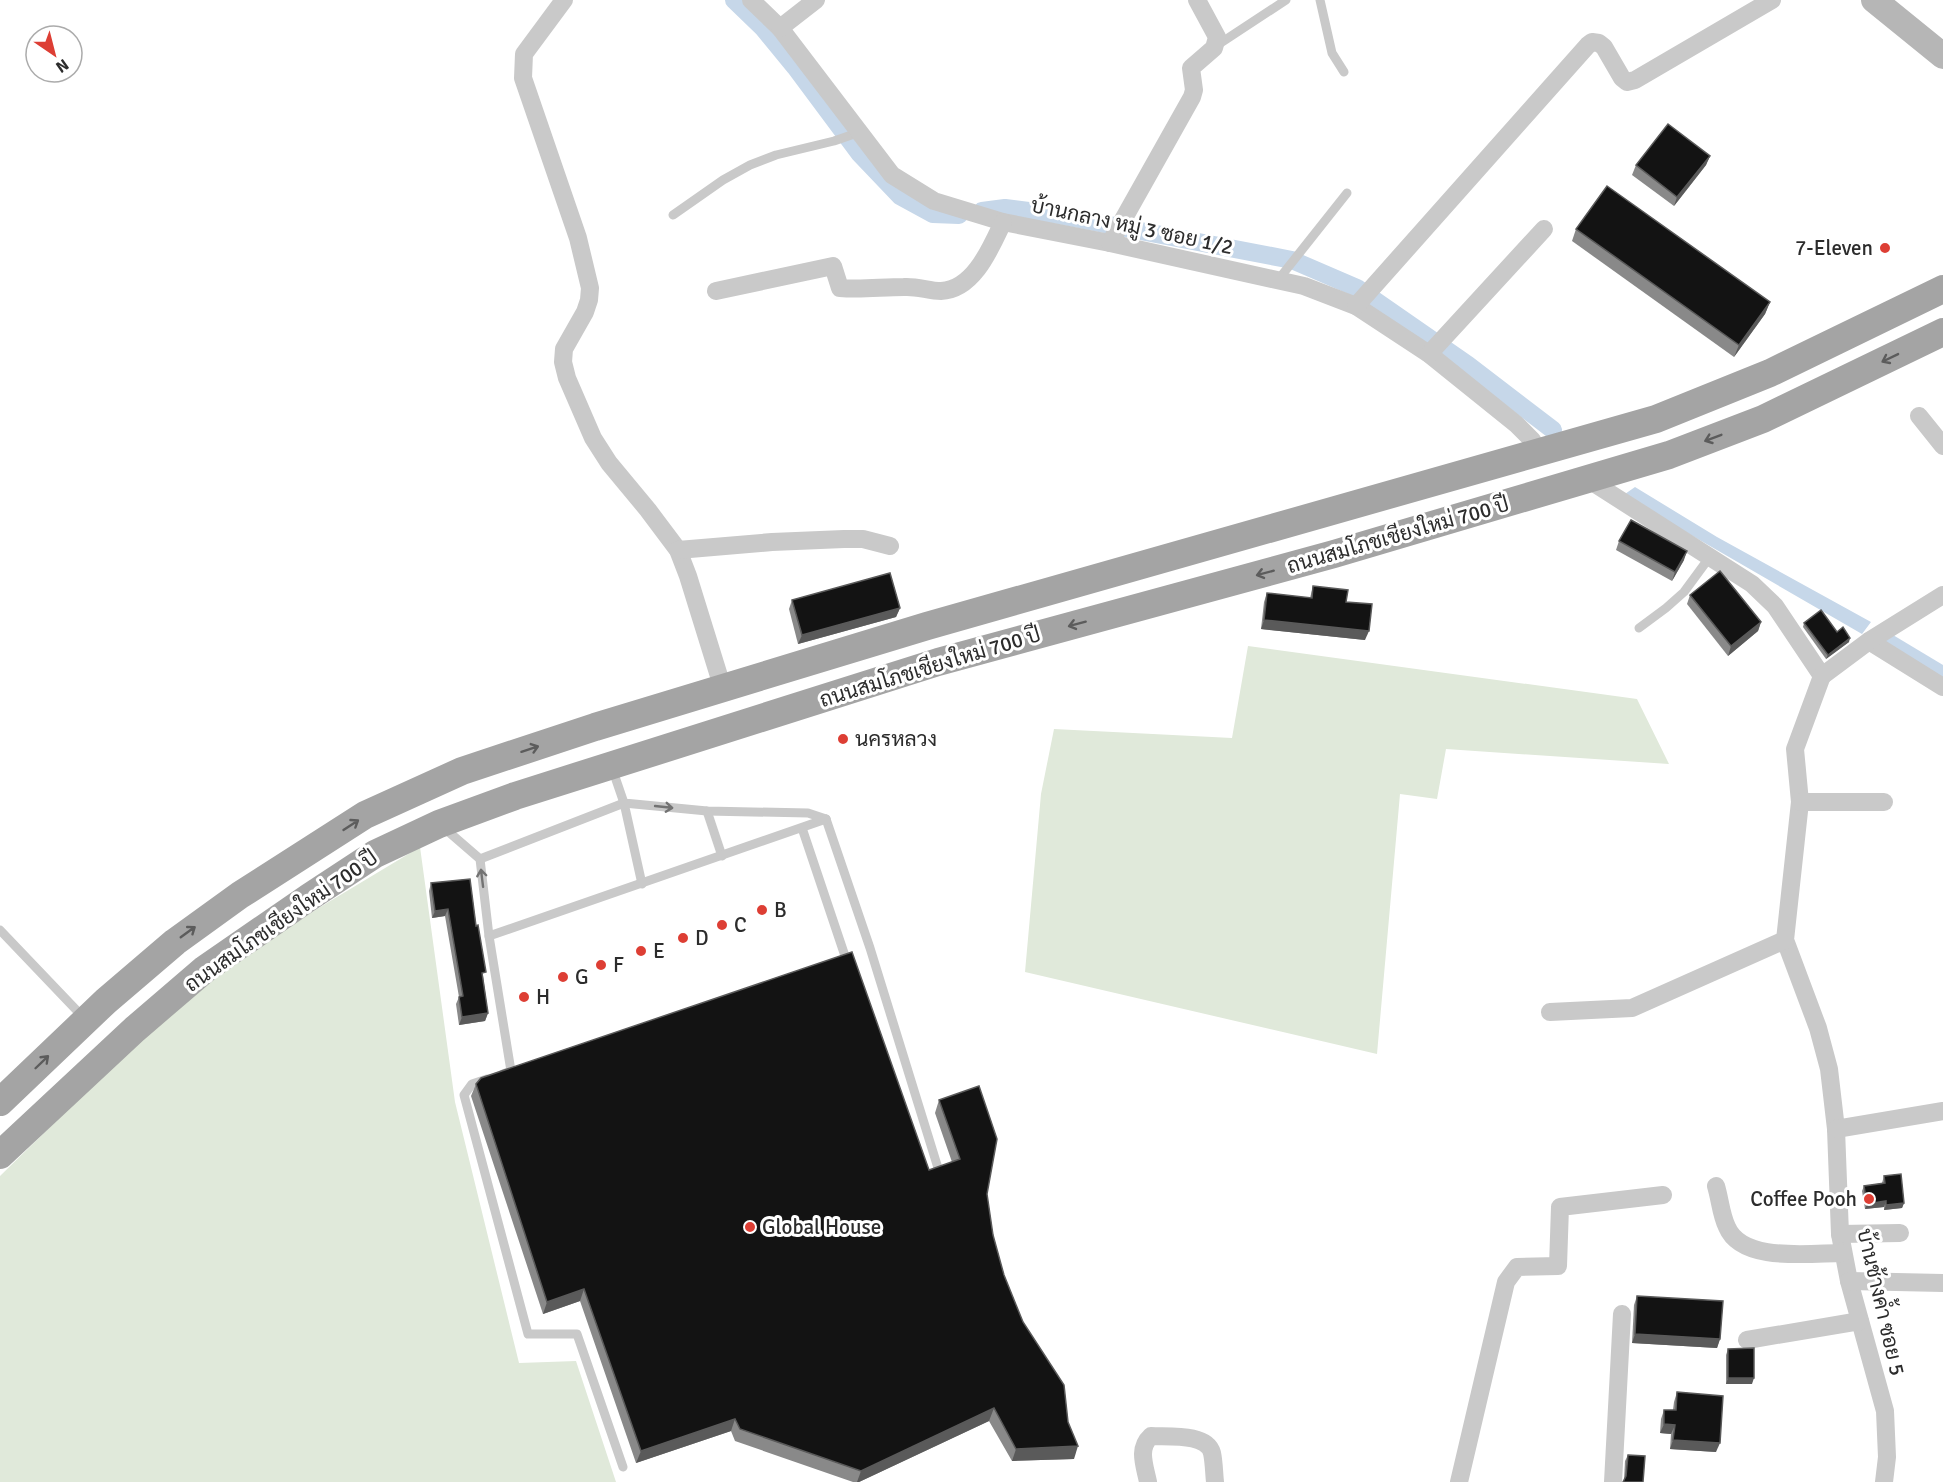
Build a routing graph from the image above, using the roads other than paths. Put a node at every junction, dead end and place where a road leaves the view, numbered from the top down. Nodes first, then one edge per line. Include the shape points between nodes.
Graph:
1 (564, 0) edge
2 (751, 0) edge
3 (816, 0) edge
4 (1197, 0) edge
5 (1286, 0) edge
6 (1320, 0) edge
7 (1772, 0) edge
8 (1874, 0) edge
9 (780, 28) junction
10 (1214, 48) junction
11 (1943, 56) edge
12 (1344, 72) dead end
13 (855, 133) junction
14 (1347, 193) dead end
15 (674, 214) dead end
16 (1002, 222) junction
17 (1544, 229) dead end
18 (1110, 243) junction
19 (1278, 280) junction
20 (1943, 290) edge
21 (716, 291) dead end
22 (1356, 306) junction
23 (1943, 332) edge
24 (1430, 354) junction
25 (1919, 416) dead end
26 (1943, 446) edge
27 (1539, 453) junction
28 (1589, 480) junction
29 (890, 546) dead end
30 (678, 550) junction
31 (1709, 558) junction
32 (1943, 595) edge
33 (1639, 627) dead end
34 (1869, 641) junction
35 (1822, 676) junction
36 (1943, 687) edge
37 (723, 689) junction
38 (611, 766) junction
39 (1800, 802) junction
40 (1884, 802) dead end
41 (624, 803) junction
42 (707, 812) junction
43 (826, 819) junction
44 (439, 824) junction
45 (801, 828) junction
46 (722, 856) junction
47 (480, 859) junction
48 (642, 884) junction
49 (0, 930) edge
50 (489, 936) junction
51 (1785, 940) junction
52 (845, 956) edge
53 (1550, 1012) dead end
54 (86, 1020) junction
55 (0, 1102) edge
56 (1943, 1111) edge
57 (1836, 1129) junction
58 (0, 1155) edge
59 (938, 1168) edge
60 (1716, 1186) dead end
61 (1663, 1195) dead end
62 (1900, 1233) dead end
63 (1840, 1234) junction
64 (1843, 1253) junction
65 (1849, 1281) junction
66 (1943, 1283) edge
67 (1622, 1314) dead end
68 (1860, 1321) junction
69 (1747, 1340) dead end
70 (623, 1467) dead end
71 (1148, 1482) edge
72 (1215, 1482) edge
73 (1459, 1482) edge
74 (1613, 1482) edge
75 (1884, 1482) edge

1 - 30 street via 524,54 523,78 578,238 590,288 590,300 564,349 563,362 593,438
2 - 9 street, บ้านกลาง หมู่ 3 ซอย 1/2
3 - 9 street
4 - 10 street via 1217,37
5 - 10 lane
6 - 12 lane via 1332,53
7 - 22 street via 1627,82 1604,47 1592,42
8 - 11 street
9 - 13 street, บ้านกลาง หมู่ 3 ซอย 1/2
10 - 18 street via 1191,68 1191,97
13 - 15 lane via 750,165
13 - 16 street, บ้านกลาง หมู่ 3 ซอย 1/2 via 892,175 934,201
14 - 19 lane
16 - 18 street, บ้านกลาง หมู่ 3 ซอย 1/2
16 - 21 street via 975,272 954,288 943,291 906,286 840,288 833,266
17 - 24 street
18 - 19 street, บ้านกลาง หมู่ 3 ซอย 1/2
19 - 22 street, บ้านกลาง หมู่ 3 ซอย 1/2
20 - 27 main road, ถนนสมโภชเชียงใหม่ 700 ปี via 1728,390 1656,419
22 - 24 street, บ้านกลาง หมู่ 3 ซอย 1/2
23 -> 28 main road, ถนนสมโภชเชียงใหม่ 700 ปี via 1763,419
24 - 27 street, บ้านกลาง หมู่ 3 ซอย 1/2 via 1516,424
25 - 26 street
27 - 37 main road, ถนนสมโภชเชียงใหม่ 700 ปี via 927,626
28 - 31 street
28 -> 38 main road, ถนนสมโภชเชียงใหม่ 700 ปี via 938,662
29 - 30 street via 844,539
30 - 37 street
31 - 33 lane via 1684,592
31 - 35 street via 1752,584 1775,606
32 - 34 street
34 - 35 street
34 - 36 street
35 - 39 street, บ้านช้างค้ำ ซอย 5 via 1796,748
54 -> 37 main road, ถนนสมโภชเชียงใหม่ 700 ปี via 175,942 365,815 462,771
38 - 41 lane
38 - 44 main road, ถนนสมโภชเชียงใหม่ 700 ปี
39 - 40 street
39 - 51 street, บ้านช้างค้ำ ซอย 5
41 -> 42 lane
41 - 47 lane
41 - 48 lane
42 - 43 lane via 808,813
42 - 46 lane
43 - 45 lane
43 - 59 lane
44 - 47 lane
44 - 58 main road, ถนนสมโภชเชียงใหม่ 700 ปี via 375,854 205,969
45 - 46 lane
45 - 52 lane
46 - 48 lane
50 -> 47 lane
48 - 50 lane
49 - 54 lane
50 - 70 lane via 511,1071 472,1084 464,1095 528,1334 577,1334
51 - 53 street via 1632,1008
51 - 57 street, บ้านช้างค้ำ ซอย 5 via 1818,1028 1829,1069
55 -> 54 main road, ถนนสมโภชเชียงใหม่ 700 ปี
56 - 57 street
57 - 63 street, บ้านช้างค้ำ ซอย 5
60 - 64 street via 1726,1227 1740,1243 1766,1253
61 - 73 street via 1560,1207 1558,1266 1517,1267 1506,1282
62 - 63 street
63 - 64 street, บ้านช้างค้ำ ซอย 5
64 - 65 street, บ้านช้างค้ำ ซอย 5
65 - 66 street
65 - 68 street, บ้านช้างค้ำ ซอย 5
67 - 74 street
68 - 69 street
68 - 75 street, บ้านช้างค้ำ ซอย 5 via 1885,1411
71 - 72 street via 1142,1450 1151,1436 1201,1439 1212,1452

